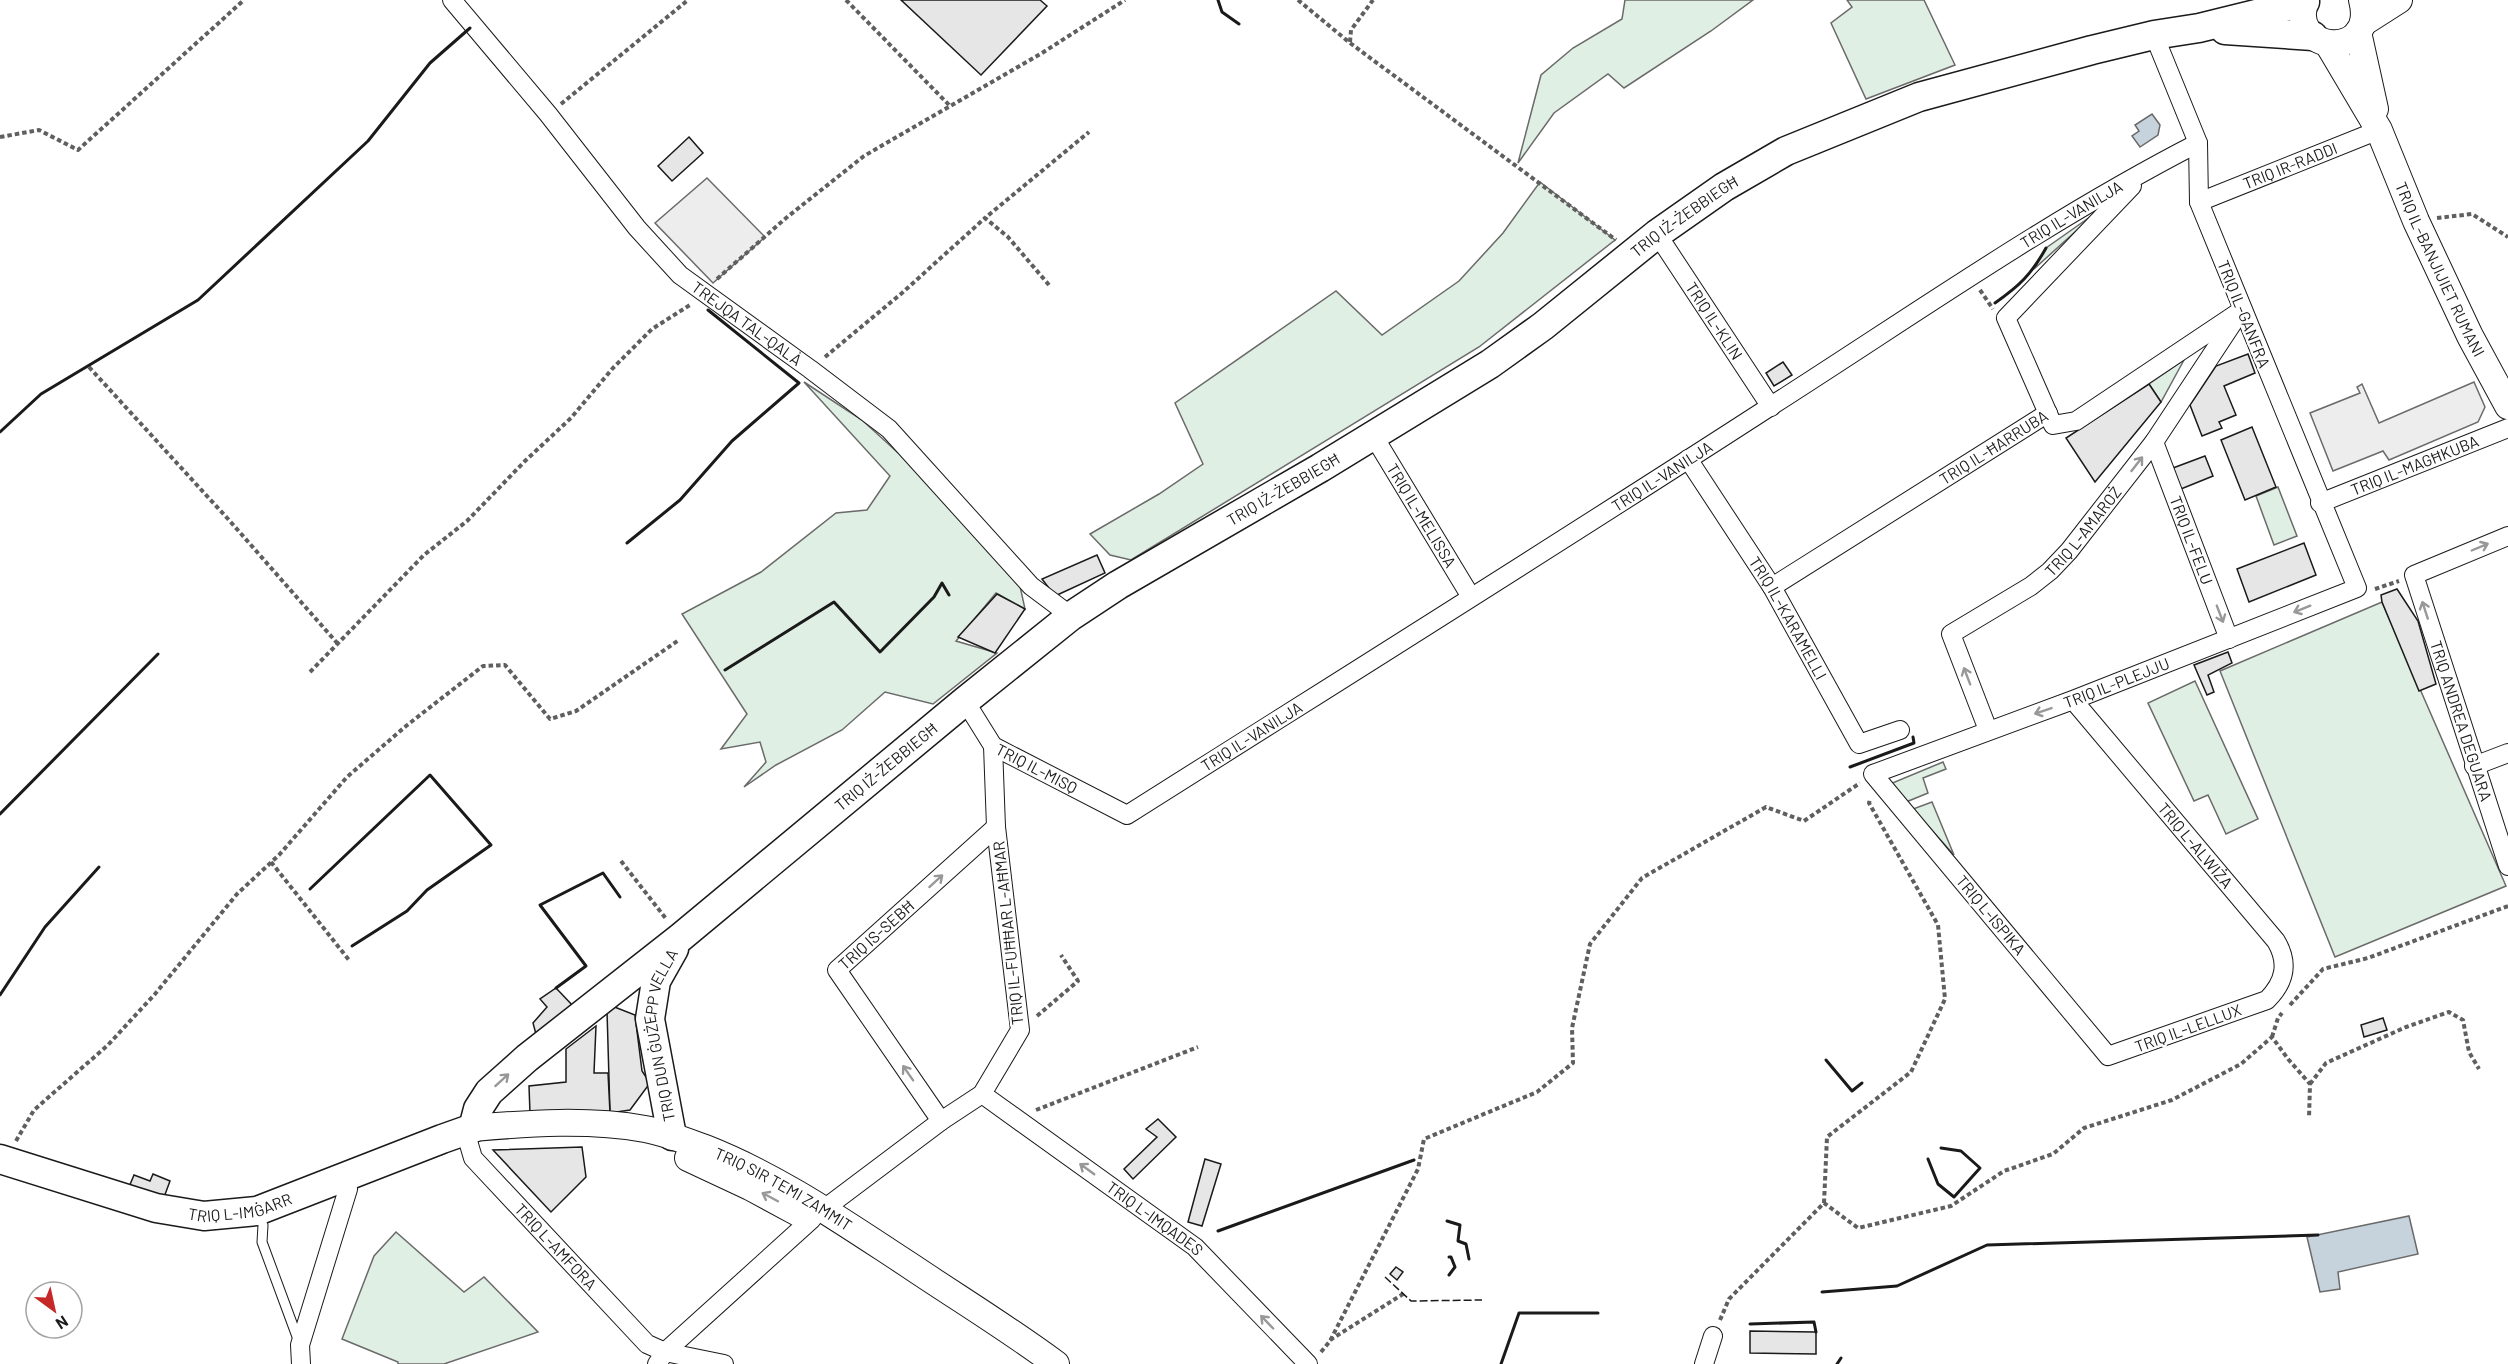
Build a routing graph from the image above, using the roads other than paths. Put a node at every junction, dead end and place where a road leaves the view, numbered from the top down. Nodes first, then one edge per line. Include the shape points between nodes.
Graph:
1 (452, 0) edge
2 (2399, 0) edge
3 (2305, 1) edge
4 (2361, 18) edge
5 (2199, 28) junction
6 (2154, 35) junction
7 (2320, 40) junction
8 (2379, 130) junction
9 (2198, 143) junction
10 (2150, 168) junction
11 (2199, 202) junction
12 (1658, 234) junction
13 (2242, 310) junction
14 (2508, 406) edge
15 (1771, 407) junction
16 (2048, 413) junction
17 (2508, 428) edge
18 (1373, 435) junction
19 (2154, 442) junction
20 (1688, 459) junction
21 (2320, 503) junction
22 (2508, 536) edge
23 (1772, 587) junction
24 (2357, 588) joint
25 (1471, 597) junction
26 (1071, 616) junction
27 (2229, 639) junction
28 (964, 700) junction
29 (2073, 700) junction
30 (1900, 730) dead end
31 (1988, 730) junction
32 (993, 746) junction
33 (2508, 753) edge
34 (2474, 766) junction
35 (1874, 774) joint
36 (1127, 814) joint
37 (996, 827) junction
38 (2508, 866) edge
39 (681, 937) junction
40 (603, 997) junction
41 (2267, 1000) joint
42 (650, 1019) junction
43 (2108, 1056) joint
44 (982, 1094) junction
45 (941, 1121) junction
46 (471, 1135) junction
47 (672, 1136) junction
48 (1, 1165) edge
49 (348, 1188) junction
50 (818, 1214) junction
51 (263, 1225) junction
52 (1713, 1336) road end
53 (300, 1345) junction
54 (661, 1358) edge
55 (1313, 1360) edge
56 (301, 1364) edge
57 (724, 1364) edge
58 (1032, 1364) edge
59 (1056, 1364) edge
60 (1704, 1364) edge

1 - 26 street, TREJQA TAL-QALÀ via 680,275 889,429 1031,586
2 - 4 main road
3 - 5 main road, TRIQ IŻ-ŻEBBIEGĦ
3 - 7 main road, TRIQ IL-BANJIJIET RUMANI via 2304,20
4 - 7 main road via 2345,42
4 - 8 main road, TRIQ IL-BANJIJIET RUMANI
5 - 6 main road, TRIQ IŻ-ŻEBBIEGĦ
5 - 7 main road, TRIQ IŻ-ŻEBBIEGĦ
6 - 9 street, TRIQ IL-GANFRA
6 - 12 main road, TRIQ IŻ-ŻEBBIEGĦ via 1908,101 1786,151 1724,187
7 - 8 main road, TRIQ IL-BANJIJIET RUMANI
8 - 11 street, TRIQ IR-RADDI
8 - 14 main road, TRIQ IL-BANJIJIET RUMANI via 2416,221
9 - 10 street, TRIQ IL-VANILJA
9 - 11 street, TRIQ IL-GANFRA
10 - 15 street, TRIQ IL-VANILJA via 1971,276
10 - 16 street via 2006,318
11 - 13 street, TRIQ IL-GANFRA
12 - 15 street, TRIQ IL-KLIN
12 - 18 main road, TRIQ IŻ-ŻEBBIEGĦ via 1543,327
13 - 16 street, TRIQ IL-ĦARRUBA via 2076,421 2053,425
13 - 19 street, TRIQ L-AMAROŻ
13 - 21 street, TRIQ IL-GANFRA
15 - 20 street, TRIQ IL-VANILJA
16 - 23 street, TRIQ IL-ĦARRUBA
17 - 21 street, TRIQ IL-MAGĦKUBA
18 - 25 street, TRIQ IL-MELISSA
18 - 26 main road, TRIQ IŻ-ŻEBBIEGĦ
19 -> 27 street, TRIQ IL-FELU
31 -> 19 street, TRIQ L-AMAROŻ via 1951,634 2050,572
20 - 23 street, TRIQ IL-KARAMELLI
20 - 25 street, TRIQ IL-VANILJA
21 - 24 street, TRIQ IL-GANFRA
34 -> 22 street, TRIQ ANDREA DEGUARA via 2414,576
23 - 30 street, TRIQ IL-KARAMELLI via 1859,744
24 -> 27 street, TRIQ IL-PLEJJU
25 - 36 street, TRIQ IL-VANILJA
26 - 28 main road, TRIQ IŻ-ŻEBBIEGĦ
27 - 29 street, TRIQ IL-PLEJJU
28 - 32 street, TRIQ IL-MISQ
28 - 39 main road, TRIQ IŻ-ŻEBBIEGĦ
29 -> 31 street, TRIQ IL-PLEJJU
29 - 41 street, TRIQ L-ALWIŻA via 2276,941 2285,969 2277,990
31 - 35 street, TRIQ IL-PLEJJU
32 - 36 street, TRIQ IL-MISQ
32 - 37 street, TRIQ IL-FUĦĦAR L-AĦMAR
33 - 34 street
34 - 38 street, TRIQ ANDREA DEGUARA
35 - 43 street, TRIQ L-ISPIKA
37 - 44 street, TRIQ IL-FUĦĦAR L-AĦMAR via 1020,1030
45 -> 37 street, TRIQ IS-SEBĦ via 837,970
39 - 40 main road, TRIQ IŻ-ŻEBBIEGĦ
39 - 42 main road, TRIQ DUN ĠUŻEPP VELLA via 656,981
40 - 42 main road via 635,999
46 -> 40 main road, TRIQ IŻ-ŻEBBIEGĦ via 478,1109 489,1092
41 - 43 street, TRIQ IL-LELLUX
42 - 47 main road, TRIQ DUN ĠUŻEPP VELLA
44 - 45 street, TRIQ IL-FUĦĦAR L-AĦMAR
55 -> 44 street, TRIQ L-IMQADES via 1195,1247
45 - 50 street, TRIQ IL-FUĦĦAR L-AĦMAR
46 - 47 main road, TRIQ SIR TEMI ZAMMIT via 584,1123 646,1129
46 - 48 main road, TRIQ L-IMĠARR via 442,1138 257,1211 204,1216 156,1208
46 - 49 main road, TRIQ L-IMĠARR
50 -> 46 main road, TRIQ SIR TEMI ZAMMIT via 667,1149 618,1137
46 - 54 street, TRIQ L-AMFORA via 472,1158
47 - 50 main road, TRIQ SIR TEMI ZAMMIT via 767,1175
48 - 51 main road, TRIQ L-IMĠARR via 161,1225 203,1233
49 - 51 main road, TRIQ L-IMĠARR
49 - 53 street
50 - 54 street, TRIQ IL-FUĦĦAR L-AĦMAR
50 - 58 main road, TRIQ SIR TEMI ZAMMIT
50 - 59 main road, TRIQ SIR TEMI ZAMMIT
51 - 53 lane via 262,1242
52 - 60 street
53 - 56 street
54 - 57 street

